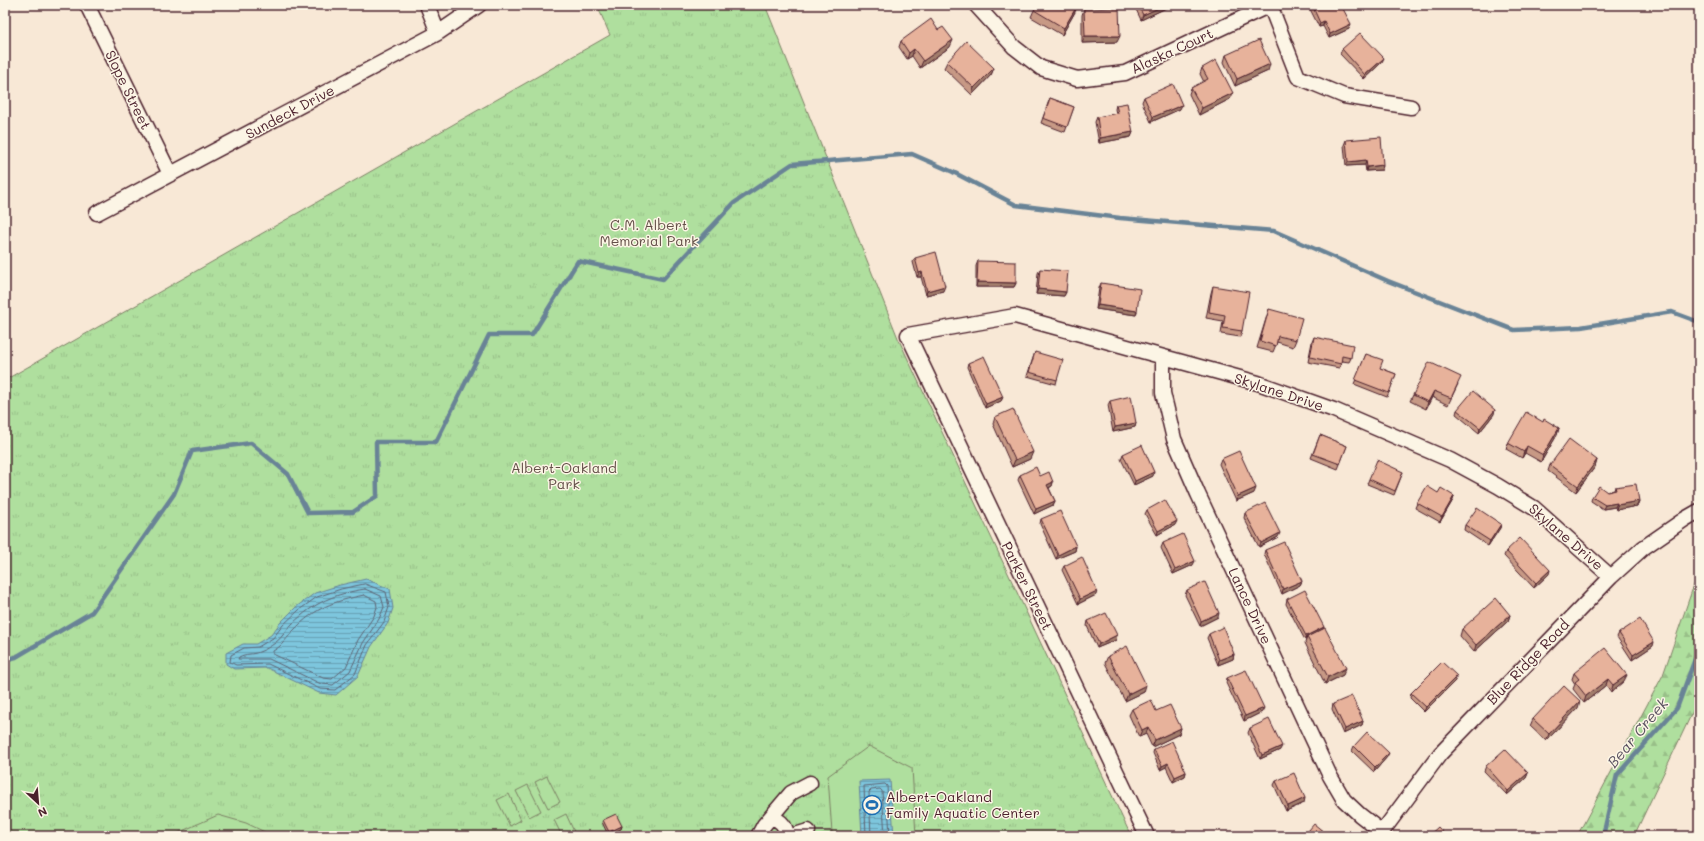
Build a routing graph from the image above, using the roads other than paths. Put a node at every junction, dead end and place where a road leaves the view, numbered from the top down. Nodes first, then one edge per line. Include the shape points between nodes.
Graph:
1 (427, 5) edge
2 (480, 5) edge
3 (976, 5) edge
4 (1270, 5) edge
5 (88, 6) edge
6 (438, 33) junction
7 (1411, 107) dead end
8 (170, 174) junction
9 (96, 213) dead end
10 (908, 335) joint
11 (1164, 358) junction
12 (1699, 511) edge
13 (1611, 577) junction
14 (810, 783) dead end
15 (770, 817) junction
16 (808, 832) dead end
17 (1380, 834) edge
18 (758, 836) edge
19 (787, 836) edge
20 (792, 836) edge
21 (1147, 836) edge

1 - 6 street
2 - 6 street, Sundeck Drive
3 - 4 street, Alaska Court via 1014,47 1041,68 1078,79 1125,73
4 - 7 street via 1298,77 1344,96
5 - 8 street, Slope Street
6 - 8 street, Sundeck Drive
8 - 9 street, Sundeck Drive
10 - 11 street, Skylane Drive via 1015,316
10 - 21 street, Parker Street
11 - 13 street, Skylane Drive via 1258,383 1334,410 1450,460 1534,508
11 - 17 street, Lance Drive via 1163,393 1172,431 1198,494 1330,776 1344,800
12 - 13 street, Blue Ridge Road via 1643,548
13 - 17 street, Blue Ridge Road via 1440,754
14 - 15 street via 791,792
15 - 18 street
15 - 19 street via 779,820
16 - 20 street

